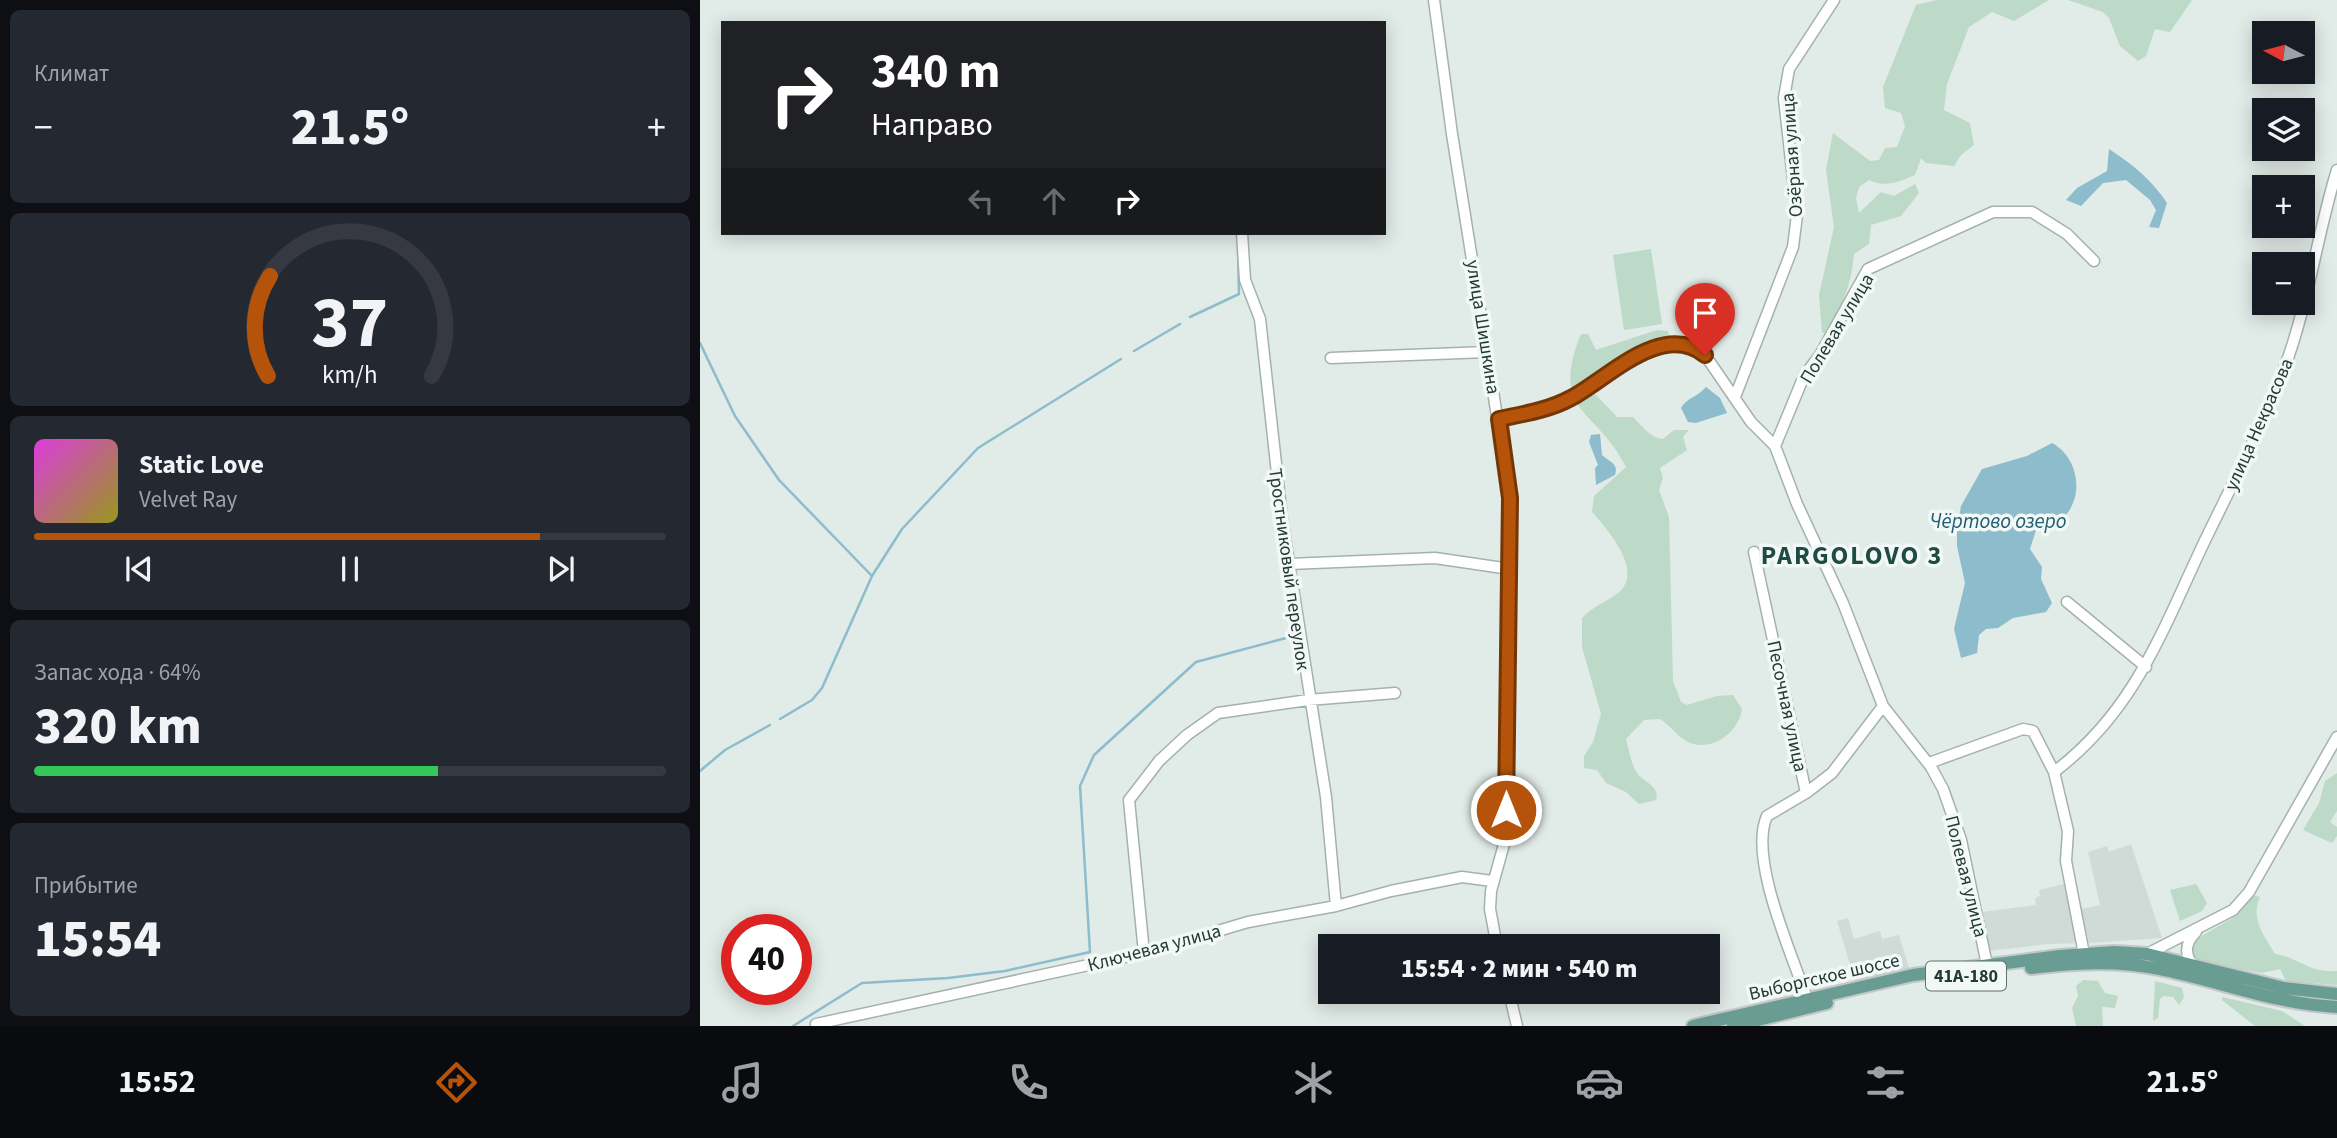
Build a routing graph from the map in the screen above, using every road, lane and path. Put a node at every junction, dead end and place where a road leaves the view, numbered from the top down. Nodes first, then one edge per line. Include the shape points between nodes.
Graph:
1 (1434, 0) edge
2 (1834, 0) edge
3 (2337, 170) edge
4 (1242, 235) edge
5 (2094, 261) dead end
6 (1488, 352) junction
7 (1331, 358) dead end
8 (1735, 397) junction
9 (1499, 419) junction
10 (1775, 446) junction
11 (1754, 552) dead end
12 (1289, 564) junction
13 (1510, 569) junction
14 (2067, 602) dead end
15 (2146, 667) junction
16 (1395, 692) dead end
17 (1308, 700) junction
18 (1883, 706) junction
19 (2337, 737) edge
20 (1928, 763) junction
21 (2054, 772) junction
22 (1806, 793) junction
23 (1492, 881) junction
24 (1336, 906) junction
25 (2201, 927) junction
26 (1495, 934) edge
27 (1144, 953) junction
28 (2084, 954) junction
29 (2147, 954) junction
30 (1987, 965) junction
31 (2193, 966) junction
32 (2337, 994) edge
33 (1807, 999) junction
34 (1512, 1004) edge
35 (2337, 1007) edge
36 (816, 1024) dead end
37 (1517, 1026) edge
38 (1693, 1026) edge
39 (1733, 1026) edge

1 - 6 street, улица Шишкина
2 - 8 street, Озёрная улица via 1789,69 1784,98 1797,215 1793,247
3 - 15 street, улица Некрасова via 2288,357
4 - 12 street, Тростниковый переулок via 1245,280 1260,319
5 - 10 street, Полевая улица via 2067,234 2032,212 1993,212 1868,269 1804,376
6 - 7 street
6 - 9 street, улица Шишкина
8 - 9 street via 1705,355 1696,347 1679,345 1628,359 1561,402
8 - 10 street
9 - 13 street, улица Шишкина via 1510,498
10 - 18 street, Полевая улица
11 - 22 street, Песочная улица
12 - 13 street via 1435,558
12 - 17 street, Тростниковый переулок
13 - 23 street, улица Шишкина via 1506,837
14 - 15 street
15 - 21 street, улица Некрасова via 2108,724
16 - 17 street
17 - 24 street, Тростниковый переулок via 1326,797
17 - 27 street via 1218,713 1158,761 1129,800
18 - 20 street, Полевая улица
18 - 22 street via 1832,773
19 - 25 street via 2249,892 2233,910
20 - 21 street via 2023,729 2033,731
20 - 30 street, Полевая улица via 1943,789 1961,840
21 - 28 street via 2068,831 2066,861
22 - 33 street, Песочная улица via 1767,816 1760,848
23 - 24 street, Ключевая улица via 1462,877
23 - 26 street, улица Шишкина
24 - 27 street, Ключевая улица via 1248,922
25 - 29 street
25 - 31 street via 2186,946
27 - 36 street, Ключевая улица
28 - 29 main road, Выборгское шоссе / 41А-180
28 - 30 main road, Выборгское шоссе / 41А-180
29 - 31 main road, Выборгское шоссе / 41А-180
30 - 33 main road, Выборгское шоссе / 41А-180 via 1913,975
31 - 32 main road, Выборгское шоссе / 41А-180 via 2284,988
33 - 38 main road, Выборгское шоссе / 41А-180
34 - 37 street
35 - 39 main road, Выборгское шоссе / 41А-180 via 2280,1000 2160,969 2085,963 1916,982

